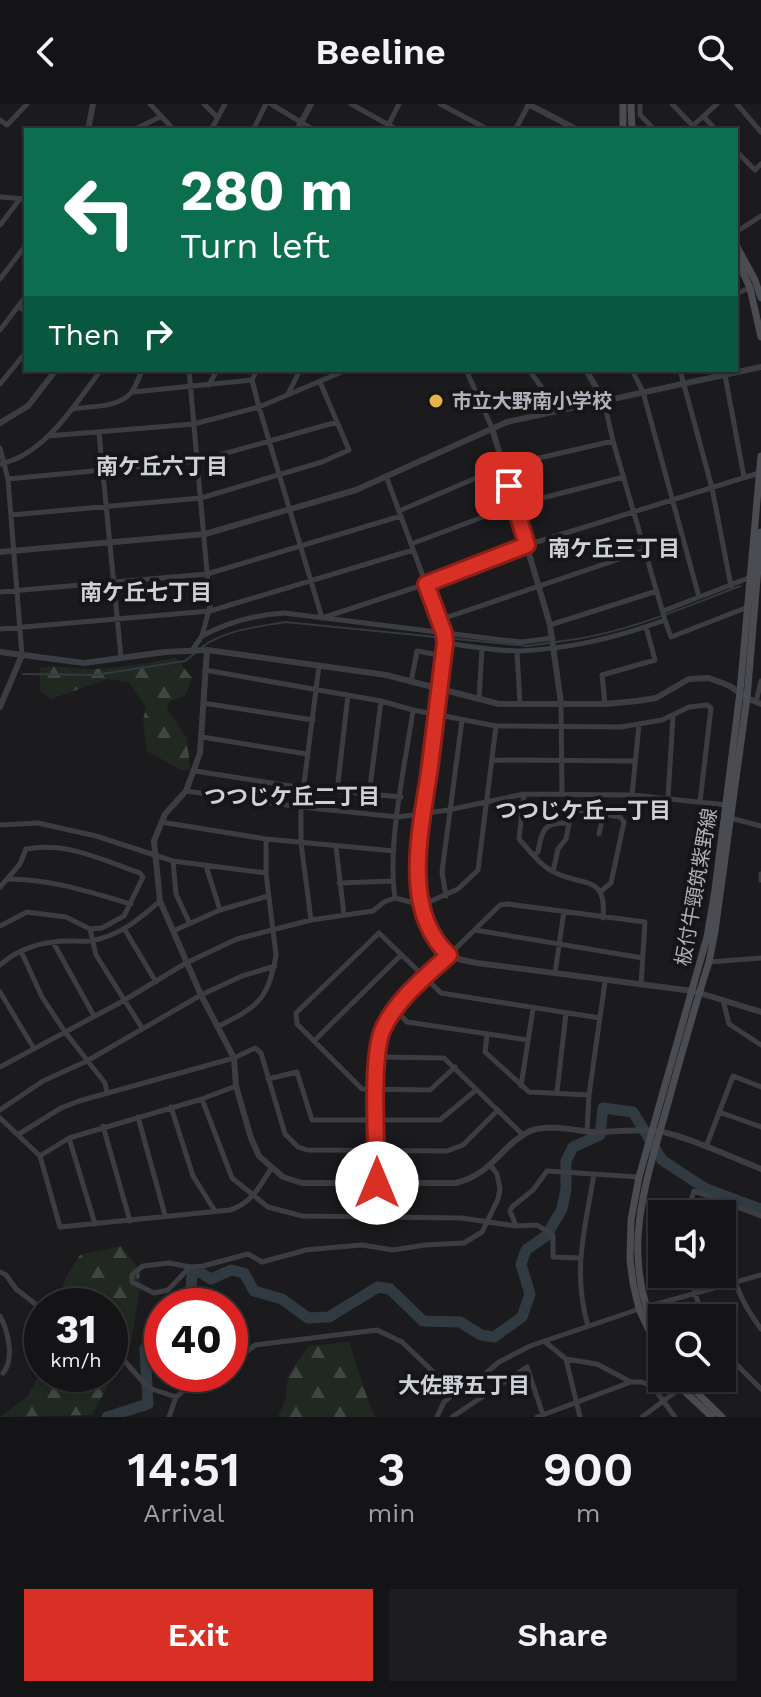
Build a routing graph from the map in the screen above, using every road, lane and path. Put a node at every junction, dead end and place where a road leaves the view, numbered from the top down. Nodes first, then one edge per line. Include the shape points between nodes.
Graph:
1 (27, 104) edge
2 (93, 104) edge
3 (150, 104) edge
4 (204, 104) edge
5 (225, 104) edge
6 (268, 104) edge
7 (311, 104) edge
8 (351, 104) edge
9 (399, 104) edge
10 (440, 104) edge
11 (528, 104) edge
12 (623, 104) edge
13 (631, 104) edge
14 (640, 104) edge
15 (672, 104) edge
16 (737, 104) edge
17 (715, 105) edge
18 (160, 117) junction
19 (217, 117) junction
20 (704, 117) junction
21 (0, 120) edge
22 (299, 126) edge
23 (387, 127) edge
24 (88, 128) edge
25 (137, 128) edge
26 (172, 128) edge
27 (212, 128) edge
28 (254, 128) edge
29 (485, 128) edge
30 (516, 128) edge
31 (574, 128) edge
32 (623, 128) edge
33 (632, 128) edge
34 (653, 128) edge
35 (691, 128) edge
36 (714, 128) edge
37 (761, 132) edge
38 (738, 153) edge
39 (761, 164) edge
40 (0, 197) edge
41 (23, 199) edge
42 (761, 216) edge
43 (0, 225) edge
44 (738, 231) edge
45 (24, 248) edge
46 (738, 248) edge
47 (20, 253) junction
48 (24, 256) edge
49 (738, 260) edge
50 (0, 279) edge
51 (754, 287) junction
52 (738, 293) edge
53 (24, 298) edge
54 (761, 298) edge
55 (18, 306) junction
56 (24, 310) edge
57 (0, 330) edge
58 (761, 337) edge
59 (24, 354) edge
60 (761, 367) edge
61 (738, 370) edge
62 (54, 372) edge
63 (100, 372) edge
64 (142, 372) edge
65 (189, 372) edge
66 (216, 372) edge
67 (256, 372) edge
68 (299, 372) edge
69 (335, 372) edge
70 (467, 372) edge
71 (530, 372) edge
72 (587, 372) edge
73 (633, 372) edge
74 (681, 372) edge
75 (724, 372) edge
76 (252, 380) junction
77 (320, 382) junction
78 (684, 383) junction
79 (0, 384) edge
80 (209, 385) junction
81 (191, 386) junction
82 (133, 392) junction
83 (643, 392) junction
84 (287, 396) junction
85 (604, 401) junction
86 (259, 407) junction
87 (71, 410) junction
88 (558, 410) junction
89 (337, 422) junction
90 (0, 423) edge
91 (194, 424) junction
92 (492, 428) junction
93 (99, 433) junction
94 (48, 436) junction
95 (269, 441) junction
96 (613, 441) junction
97 (0, 448) edge
98 (761, 456) edge
99 (198, 461) junction
100 (3, 463) edge
101 (504, 466) junction
102 (103, 471) junction
103 (759, 473) edge
104 (279, 475) junction
105 (386, 476) junction
106 (624, 477) junction
107 (744, 477) junction
108 (8, 479) junction
109 (712, 488) junction
110 (201, 498) junction
111 (673, 500) junction
112 (515, 505) junction
113 (106, 506) junction
114 (289, 510) junction
115 (400, 513) junction
116 (635, 513) junction
117 (11, 515) junction
118 (761, 532) edge
119 (205, 534) junction
120 (110, 543) junction
121 (760, 544) edge
122 (527, 545) junction
123 (301, 547) junction
124 (412, 547) junction
125 (646, 550) junction
126 (14, 551) junction
127 (0, 552) edge
128 (207, 574) junction
129 (751, 577) junction
130 (311, 581) junction
131 (113, 582) junction
132 (426, 584) junction
133 (538, 585) junction
134 (731, 586) junction
135 (17, 591) junction
136 (657, 591) junction
137 (0, 592) edge
138 (699, 597) junction
139 (748, 607) junction
140 (210, 611) junction
141 (663, 611) junction
142 (117, 618) junction
143 (322, 618) junction
144 (439, 620) junction
145 (665, 620) junction
146 (550, 625) junction
147 (19, 627) junction
148 (646, 627) junction
149 (0, 629) edge
150 (444, 633) junction
151 (202, 636) junction
152 (553, 638) junction
153 (445, 643) junction
154 (482, 648) junction
155 (554, 648) junction
156 (193, 649) junction
157 (207, 650) junction
158 (517, 651) junction
159 (0, 652) edge
160 (22, 655) junction
161 (121, 657) junction
162 (443, 657) junction
163 (319, 666) junction
164 (205, 670) junction
165 (761, 681) edge
166 (411, 683) junction
167 (317, 689) junction
168 (440, 690) junction
169 (740, 692) junction
170 (348, 695) junction
171 (747, 698) junction
172 (479, 699) junction
173 (381, 701) junction
174 (202, 703) junction
175 (561, 703) junction
176 (758, 703) edge
177 (520, 704) junction
178 (605, 704) junction
179 (0, 707) edge
180 (413, 710) junction
181 (436, 714) junction
182 (674, 715) junction
183 (313, 720) junction
184 (462, 720) junction
185 (639, 725) junction
186 (496, 726) junction
187 (563, 727) junction
188 (202, 737) junction
189 (307, 754) junction
190 (562, 759) junction
191 (492, 760) junction
192 (635, 761) junction
193 (195, 771) junction
194 (304, 788) junction
195 (186, 791) junction
196 (337, 791) junction
197 (562, 793) junction
198 (524, 794) junction
199 (369, 795) junction
200 (632, 795) junction
201 (401, 797) junction
202 (668, 798) junction
203 (486, 802) junction
204 (700, 802) junction
205 (726, 805) junction
206 (301, 807) junction
207 (448, 810) junction
208 (423, 815) junction
209 (603, 816) junction
210 (398, 817) junction
211 (728, 818) junction
212 (161, 822) junction
213 (568, 823) junction
214 (0, 825) edge
215 (761, 826) edge
216 (599, 834) dead end
217 (266, 839) junction
218 (301, 843) junction
219 (336, 847) junction
220 (394, 851) junction
221 (534, 855) junction
222 (154, 856) junction
223 (173, 861) junction
224 (206, 866) junction
225 (553, 872) junction
226 (266, 873) junction
227 (8, 879) junction
228 (393, 881) junction
229 (339, 883) junction
230 (0, 887) edge
231 (601, 891) junction
232 (268, 896) junction
233 (446, 896) junction
234 (395, 898) junction
235 (160, 901) junction
236 (131, 904) junction
237 (422, 905) junction
238 (220, 910) junction
239 (564, 911) junction
240 (344, 915) junction
241 (603, 918) junction
242 (311, 920) junction
243 (189, 922) junction
244 (0, 926) edge
245 (90, 929) junction
246 (125, 930) junction
247 (273, 930) junction
248 (474, 930) junction
249 (173, 931) junction
250 (92, 941) junction
251 (53, 942) junction
252 (560, 945) junction
253 (21, 951) junction
254 (401, 955) junction
255 (449, 955) junction
256 (643, 958) junction
257 (761, 958) edge
258 (709, 962) junction
259 (186, 963) junction
260 (0, 965) edge
261 (275, 966) junction
262 (555, 973) junction
263 (424, 978) junction
264 (156, 982) junction
265 (605, 982) junction
266 (641, 985) junction
267 (0, 992) edge
268 (696, 992) junction
269 (201, 995) junction
270 (723, 1000) junction
271 (123, 1001) junction
272 (395, 1009) junction
273 (533, 1009) junction
274 (761, 1012) edge
275 (566, 1013) junction
276 (94, 1016) junction
277 (600, 1018) junction
278 (217, 1027) junction
279 (142, 1028) junction
280 (65, 1032) junction
281 (487, 1036) junction
282 (528, 1040) junction
283 (314, 1041) junction
284 (761, 1045) edge
285 (33, 1047) junction
286 (0, 1056) edge
287 (378, 1057) junction
288 (234, 1058) junction
289 (87, 1061) junction
290 (2, 1065) edge
291 (455, 1067) junction
292 (268, 1079) junction
293 (236, 1086) junction
294 (521, 1086) junction
295 (761, 1087) edge
296 (476, 1090) junction
297 (377, 1091) junction
298 (557, 1092) junction
299 (107, 1093) junction
300 (589, 1095) junction
301 (202, 1099) junction
302 (171, 1107) junction
303 (0, 1110) edge
304 (498, 1110) junction
305 (719, 1112) junction
306 (138, 1117) junction
307 (0, 1118) edge
308 (377, 1120) junction
309 (103, 1126) junction
310 (761, 1127) edge
311 (588, 1131) junction
312 (656, 1131) junction
313 (19, 1134) junction
314 (523, 1135) junction
315 (69, 1138) junction
316 (706, 1148) junction
317 (377, 1152) junction
318 (40, 1156) junction
319 (491, 1166) junction
320 (271, 1169) junction
321 (761, 1169) edge
322 (594, 1174) junction
323 (639, 1177) junction
324 (377, 1183) junction
325 (253, 1197) junction
326 (691, 1200) edge
327 (718, 1200) edge
328 (736, 1207) edge
329 (216, 1211) junction
330 (165, 1215) junction
331 (761, 1216) edge
332 (379, 1217) junction
333 (489, 1220) junction
334 (130, 1221) junction
335 (95, 1224) junction
336 (516, 1226) junction
337 (580, 1258) junction
338 (190, 1267) junction
339 (0, 1272) edge
340 (761, 1275) edge
341 (736, 1282) edge
342 (736, 1286) edge
343 (693, 1288) edge
344 (718, 1288) edge
345 (24, 1295) edge
346 (695, 1295) junction
347 (698, 1304) edge
348 (642, 1308) junction
349 (0, 1316) edge
350 (648, 1319) edge
351 (648, 1323) edge
352 (588, 1326) junction
353 (761, 1329) edge
354 (543, 1341) junction
355 (248, 1351) edge
356 (566, 1359) junction
357 (736, 1364) edge
358 (128, 1365) edge
359 (3, 1373) dead end
360 (631, 1382) junction
361 (761, 1389) edge
362 (457, 1390) junction
363 (182, 1392) edge
364 (674, 1392) edge
365 (691, 1392) edge
366 (693, 1392) edge
367 (176, 1397) junction
368 (665, 1401) junction
369 (576, 1403) junction
370 (540, 1416) edge
371 (169, 1417) edge
372 (437, 1417) edge
373 (452, 1417) edge
374 (580, 1417) edge
375 (642, 1417) edge
376 (675, 1417) edge
377 (712, 1417) edge
378 (722, 1417) edge

1 - 21 street via 7,125
2 - 24 street
3 - 18 street
4 - 19 street
5 - 19 street
6 - 22 street
6 - 28 street
7 - 22 street
8 - 23 street
9 - 23 street
10 - 29 street
11 - 30 street
11 - 31 street
12 - 32 main road
13 - 33 main road
14 - 34 street via 640,115
15 - 35 street
16 - 37 street
17 - 20 street
18 - 25 street
18 - 26 street
19 - 27 street
20 - 35 street
20 - 36 street
38 - 39 street via 755,170
40 - 41 street
41 - 43 street
42 - 44 street
45 - 47 street
46 - 51 main road
47 - 48 street
47 - 50 street
49 - 51 main road
51 - 52 street
51 - 54 main road
51 - 58 main road
53 - 55 street
55 - 56 street
55 - 57 street
59 - 79 street
60 - 61 street
62 - 90 street via 28,406
63 - 87 street
64 - 82 street
65 - 81 street
66 - 80 street
67 - 76 street
68 - 84 street
69 - 77 street
70 - 92 street
71 - 88 street
72 - 85 street
73 - 83 street
74 - 78 street
75 - 78 street
75 - 107 street
76 - 80 street
76 - 86 street
77 - 84 street
77 - 89 street
78 - 83 street
78 - 109 street
80 - 81 street
81 - 82 street
81 - 91 street
82 - 87 street via 114,404
83 - 85 street
83 - 111 street
84 - 86 street
85 - 88 street
85 - 96 street
86 - 91 street
86 - 95 street
87 - 94 street
88 - 92 street
89 - 95 street
89 - 104 street via 349,450
91 - 93 street
91 - 99 street
92 - 101 street
92 - 105 street
93 - 94 street
93 - 102 street
94 - 100 street
95 - 99 street
95 - 104 street
96 - 101 street
96 - 106 street
97 - 100 street
98 - 103 main road, 板付牛頸筑紫野線
99 - 102 street
99 - 110 street
100 - 108 street
101 - 112 street
101 - 115 street
102 - 108 street
102 - 113 street
103 - 107 street
103 - 129 main road, 板付牛頸筑紫野線
104 - 110 street
104 - 114 street
105 - 114 street
105 - 115 street
106 - 112 street
106 - 116 street
107 - 109 street
108 - 117 street
109 - 111 street
109 - 134 street
110 - 113 street
110 - 119 street
111 - 116 street
111 - 138 street
112 - 122 street
112 - 124 street
113 - 117 street
113 - 120 street
114 - 119 street
114 - 123 street
115 - 123 street
115 - 124 street
116 - 122 street
116 - 125 street
117 - 126 street
118 - 121 main road, 板付牛頸筑紫野線
119 - 120 street
119 - 128 street
120 - 126 street
120 - 131 street
121 - 171 main road, 板付牛頸筑紫野線
122 - 132 street
122 - 133 street
123 - 128 street
123 - 130 street
124 - 130 street
124 - 132 street
125 - 133 street
125 - 136 street
126 - 127 street
126 - 135 street
128 - 131 street
128 - 140 street
129 - 134 street
129 - 139 main road, 板付牛頸筑紫野線
130 - 140 street
130 - 143 street
131 - 135 street
131 - 142 street
132 - 143 street
132 - 144 street
133 - 144 street
133 - 146 street
134 - 138 street
135 - 137 street
135 - 147 street
136 - 141 street
136 - 146 street
138 - 141 street
139 - 145 street via 671,637
139 - 169 main road, 板付牛頸筑紫野線
140 - 142 street
140 - 151 street
141 - 145 street
142 - 147 street
142 - 161 street
143 - 150 street
143 - 151 street via 268,614
144 - 150 street
145 - 148 street
146 - 152 street
147 - 149 street
147 - 160 street
148 - 155 street
148 - 178 street via 655,660 602,675
150 - 152 street via 522,642
150 - 153 street
151 - 156 street
152 - 155 street
153 - 154 street
153 - 162 street
154 - 158 street
154 - 172 street
155 - 158 street
155 - 175 street
156 - 157 street
156 - 161 street
157 - 163 street
157 - 164 street
158 - 177 street
159 - 160 street
160 - 161 street via 84,663
160 - 179 street
162 - 166 street via 417,651
162 - 168 street
163 - 166 street
163 - 167 street
164 - 167 street
164 - 174 street
165 - 176 street
166 - 168 street
167 - 170 street
167 - 183 street
168 - 172 street
168 - 181 street
169 - 171 street
169 - 178 street via 697,677 656,698
169 - 205 main road, 板付牛頸筑紫野線
170 - 173 street
170 - 196 street
171 - 176 street
171 - 211 main road, 板付牛頸筑紫野線
172 - 177 street
173 - 180 street
173 - 199 street
174 - 183 street
174 - 188 street
175 - 177 street
175 - 178 street
175 - 187 street
180 - 181 street
180 - 201 street
181 - 184 street
181 - 208 street
182 - 185 street
182 - 202 street
182 - 204 street via 689,707 711,708
183 - 189 street
184 - 186 street
184 - 207 street
185 - 187 street
185 - 192 street
186 - 187 street
186 - 191 street
187 - 190 street
188 - 189 street
188 - 193 street
189 - 194 street
190 - 191 street
190 - 192 street
190 - 197 street
191 - 203 street
192 - 200 street
193 - 194 street
193 - 195 street
194 - 196 street
194 - 206 street
195 - 206 street
195 - 212 street
196 - 199 street
197 - 198 street
197 - 200 street
198 - 203 street
198 - 221 street via 519,839
199 - 201 street
200 - 202 street
201 - 210 street
202 - 204 street
203 - 207 street
203 - 233 street via 478,870
204 - 205 street
205 - 211 main road, 板付牛頸筑紫野線
206 - 210 street
206 - 218 street
207 - 208 street
207 - 233 street via 442,872
208 - 210 street
208 - 237 street via 418,862
209 - 213 street via 576,810
209 - 216 street
209 - 231 street via 624,822 611,883
210 - 220 street
211 - 215 street
211 - 258 main road, 板付牛頸筑紫野線
211 - 268 main road, 板付牛頸筑紫野線
212 - 217 street
212 - 222 street
213 - 221 street via 553,822 545,828
213 - 225 street
214 - 222 street via 65,828
217 - 218 street
217 - 226 street
218 - 219 street
218 - 242 street
219 - 220 street
219 - 229 street
220 - 228 street
221 - 225 street
222 - 223 street
222 - 235 street
223 - 224 street
223 - 243 street via 176,894
224 - 226 street
224 - 238 street
225 - 231 street
226 - 232 street
227 - 230 street
227 - 236 street via 65,885
227 - 236 street via 26,849 69,848 140,873
228 - 229 street
228 - 234 street
229 - 240 street
231 - 241 street
232 - 238 street
232 - 247 street
233 - 237 street
234 - 237 street
234 - 240 street via 373,911
235 - 246 street
235 - 249 street
236 - 245 street via 124,916
237 - 255 street via 430,934
238 - 243 street
239 - 241 street
239 - 248 street via 500,905
239 - 252 street
240 - 242 street
241 - 256 street via 645,922
242 - 247 street
243 - 249 street
244 - 245 street via 27,912 66,917
245 - 250 street
246 - 250 street
246 - 264 street
247 - 259 street via 237,939
247 - 261 street
248 - 252 street
248 - 255 street
249 - 259 street
250 - 251 street
250 - 271 street
251 - 253 street
251 - 276 street
252 - 256 street
252 - 262 street
253 - 260 street
253 - 280 street
254 - 263 street
254 - 283 street
254 - 283 street via 379,933 336,973 296,1013 297,1024
255 - 262 street
255 - 263 street
256 - 266 street
257 - 258 street
258 - 268 main road, 板付牛頸筑紫野線
259 - 264 street
259 - 269 street
261 - 269 street
261 - 278 street via 263,998
262 - 265 street
263 - 272 street
263 - 273 street via 441,993
264 - 271 street
265 - 266 street
265 - 277 street
266 - 268 street
267 - 285 street
268 - 270 street
268 - 312 main road, 板付牛頸筑紫野線
269 - 278 street
269 - 279 street
270 - 274 street
270 - 284 street via 729,1024
271 - 276 street
271 - 279 street
272 - 281 street via 407,1022
272 - 287 street via 382,1030
273 - 275 street
273 - 282 street
275 - 277 street
275 - 298 street
276 - 280 street
277 - 300 street
278 - 288 street
279 - 289 street
280 - 285 street
280 - 289 street
281 - 282 street
281 - 294 street via 485,1052
282 - 294 street
283 - 297 street via 362,1089
285 - 290 street
286 - 290 street
287 - 291 street via 444,1058
287 - 297 street
288 - 292 street via 259,1049
288 - 293 street
288 - 299 street
289 - 299 street
289 - 303 street via 43,1081
291 - 296 street
291 - 297 street via 430,1090
292 - 308 street via 297,1072 312,1120
292 - 317 street via 285,1134 298,1147
293 - 301 street
293 - 320 street via 251,1138
294 - 298 street via 529,1092
295 - 305 street via 733,1076
296 - 304 street
296 - 308 street via 440,1120
297 - 308 street
298 - 300 street
299 - 313 street via 61,1108
300 - 311 street
301 - 302 street
301 - 325 street via 232,1178
302 - 306 street
302 - 329 street via 193,1176
304 - 314 street
304 - 317 street via 456,1149
305 - 310 street
305 - 316 street
306 - 309 street
306 - 330 street
307 - 313 street
308 - 317 street
309 - 315 street
309 - 334 street
311 - 312 street
311 - 314 street via 535,1129
312 - 316 street
312 - 323 main road, 板付牛頸筑紫野線
312 - 348 main road, 板付牛頸筑紫野線 via 639,1212 636,1252
313 - 318 street
314 - 319 street
315 - 318 street
315 - 335 street
316 - 321 street
317 - 324 street
318 - 335 street via 60,1227
319 - 324 street via 456,1183
319 - 333 street via 500,1189
320 - 324 street via 302,1183
320 - 325 street
322 - 323 street
322 - 336 street via 544,1173 512,1207
322 - 337 street
323 - 348 main road, 板付牛頸筑紫野線 via 630,1260
324 - 332 street
325 - 329 street
325 - 332 street via 302,1216
326 - 327 street via 694,1191
328 - 331 street
329 - 330 street
330 - 334 street
332 - 333 street
333 - 336 street
333 - 338 street via 482,1232 464,1243 393,1250 362,1245 327,1248 262,1262 248,1254
334 - 335 street
336 - 337 street via 537,1225 553,1235 553,1257
337 - 352 street via 580,1297
338 - 338 street via 143,1266 132,1282 154,1293 168,1290
339 - 345 street
340 - 341 street
342 - 353 street
343 - 346 street
344 - 346 street
346 - 347 street
346 - 348 street
348 - 350 main road, 板付牛頸筑紫野線
348 - 351 main road, 板付牛頸筑紫野線
348 - 352 street
349 - 359 street via 9,1350
352 - 354 street
354 - 356 street
354 - 362 street via 506,1357
355 - 362 street via 255,1345 377,1330 402,1342
356 - 360 street via 597,1364
356 - 369 street
357 - 361 street
358 - 367 street via 152,1389
360 - 368 street via 653,1387
360 - 369 street
362 - 372 street
363 - 367 street
364 - 368 street
365 - 377 main road
366 - 378 main road
367 - 371 street
368 - 375 street
368 - 376 street
369 - 370 street
369 - 374 street
370 - 373 street via 527,1367

